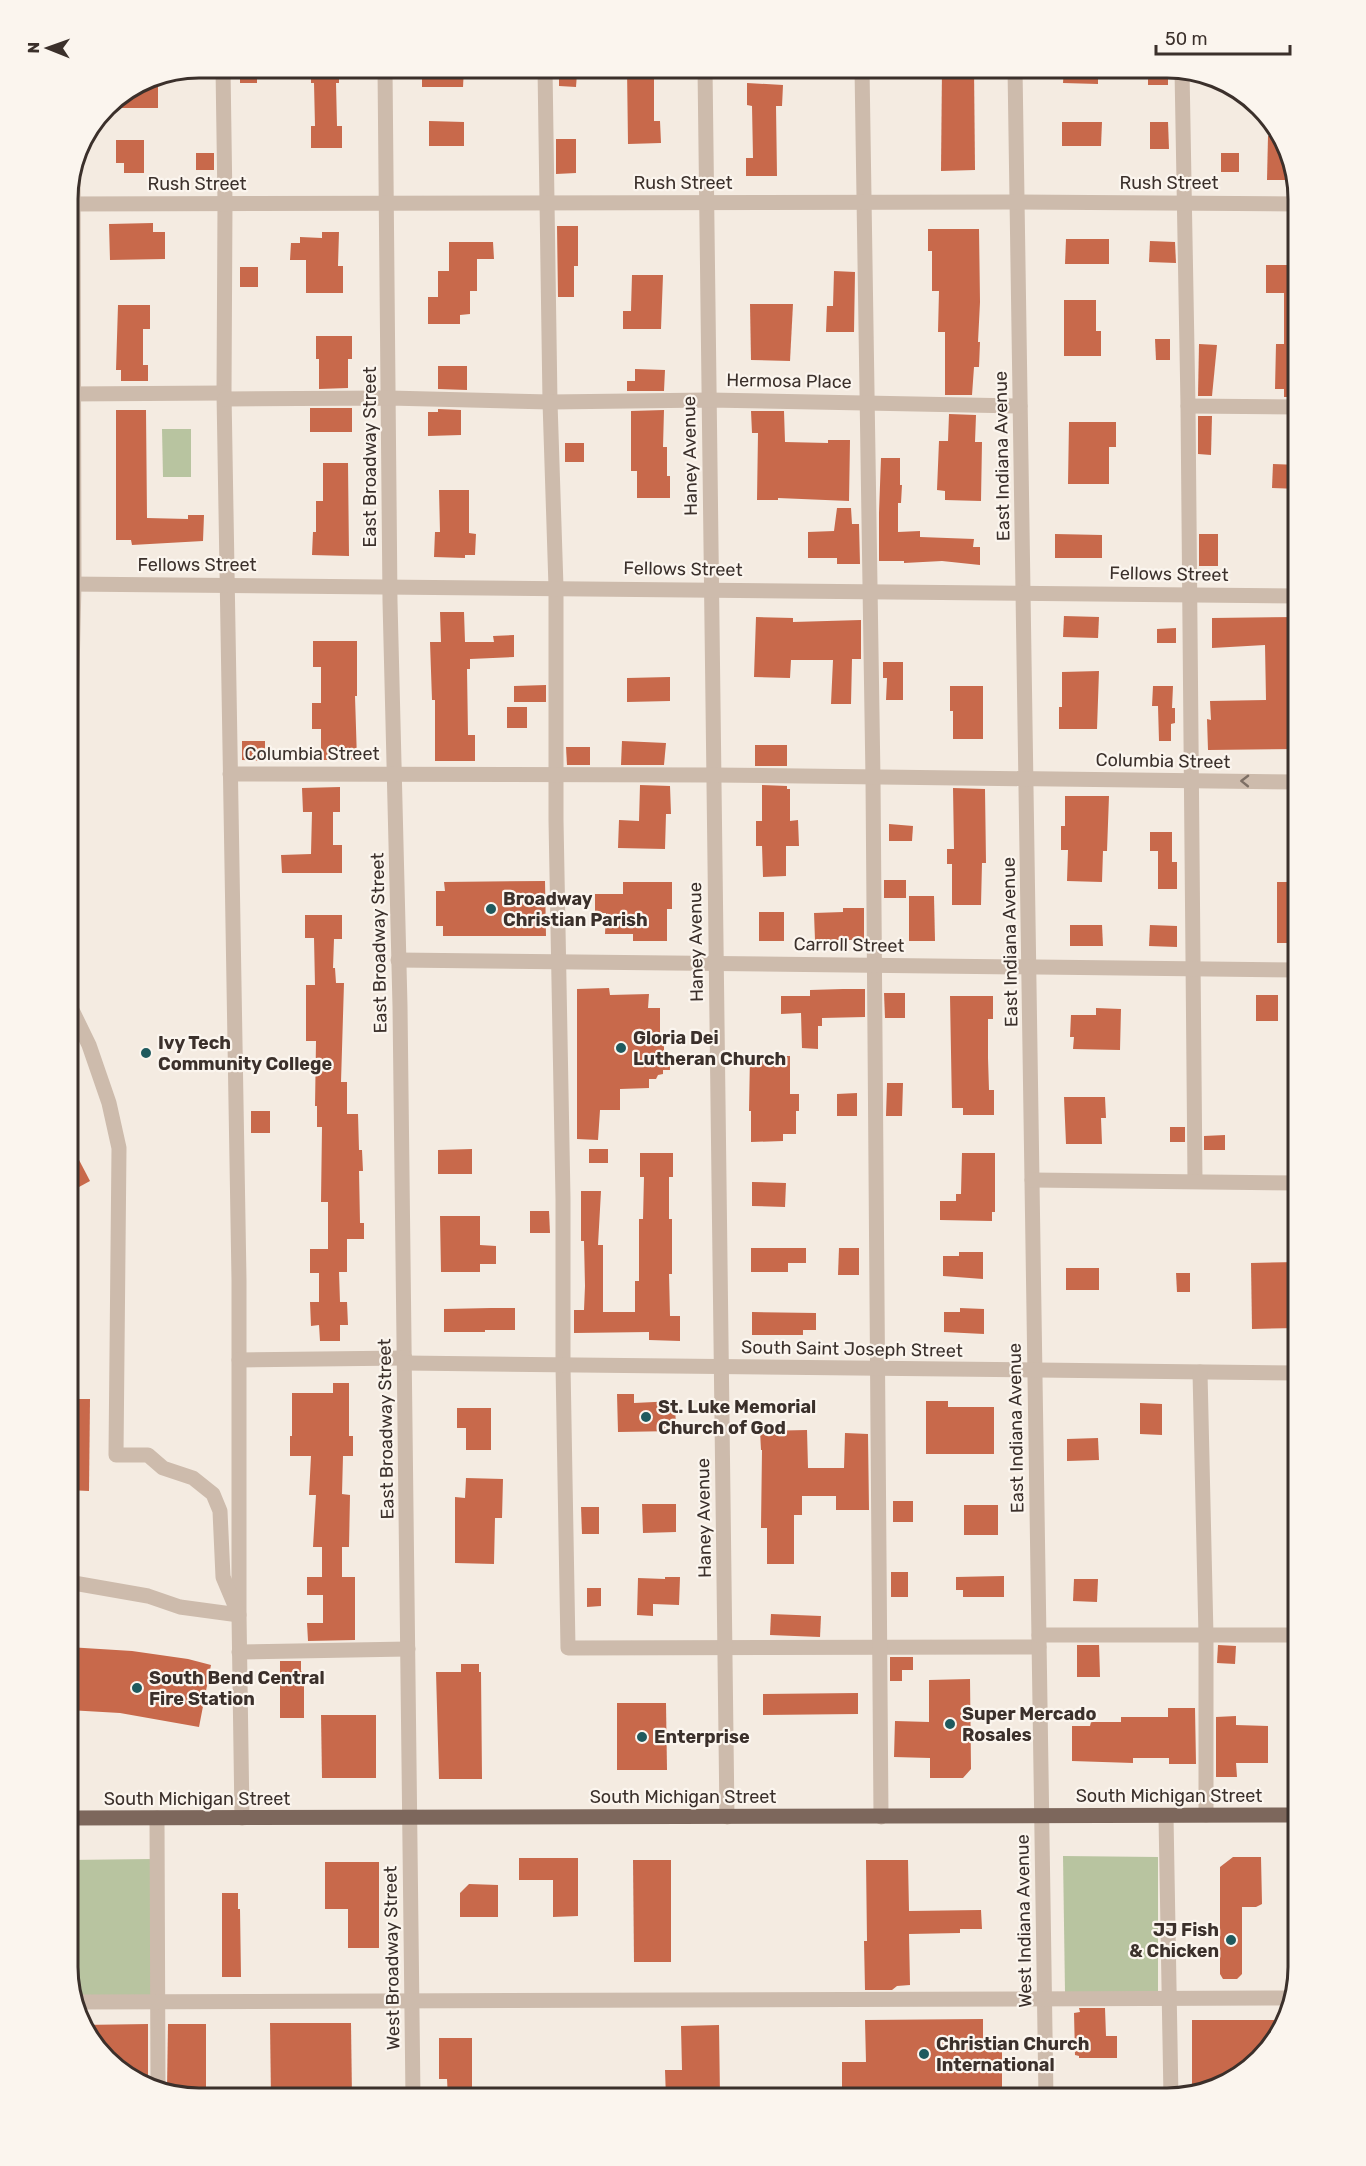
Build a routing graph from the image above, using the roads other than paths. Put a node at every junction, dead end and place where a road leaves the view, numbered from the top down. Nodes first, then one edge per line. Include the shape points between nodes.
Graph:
1 (223, 78) edge
2 (385, 78) edge
3 (545, 78) edge
4 (705, 78) edge
5 (862, 78) edge
6 (1015, 78) edge
7 (1182, 79) edge
8 (547, 202) junction
9 (706, 202) junction
10 (863, 202) junction
11 (1018, 202) junction
12 (225, 203) junction
13 (387, 203) junction
14 (1184, 203) junction
15 (78, 204) edge
16 (1288, 204) edge
17 (78, 394) edge
18 (225, 396) junction
19 (389, 398) junction
20 (709, 400) junction
21 (550, 402) junction
22 (868, 402) junction
23 (1020, 406) junction
24 (1188, 406) junction
25 (1288, 408) edge
26 (78, 584) edge
27 (228, 585) junction
28 (390, 586) junction
29 (555, 587) junction
30 (711, 589) junction
31 (869, 591) junction
32 (1023, 592) junction
33 (1189, 594) junction
34 (1288, 596) edge
35 (230, 774) junction
36 (394, 774) junction
37 (556, 775) junction
38 (714, 776) junction
39 (873, 779) junction
40 (1026, 780) junction
41 (1191, 781) junction
42 (1288, 782) edge
43 (398, 960) junction
44 (559, 963) junction
45 (716, 963) junction
46 (874, 965) junction
47 (1030, 967) junction
48 (1194, 968) junction
49 (1288, 970) edge
50 (78, 1022) edge
51 (1032, 1180) junction
52 (1195, 1181) junction
53 (1288, 1183) edge
54 (239, 1360) junction
55 (405, 1361) junction
56 (563, 1365) junction
57 (721, 1367) junction
58 (878, 1368) junction
59 (1034, 1370) junction
60 (1200, 1372) junction
61 (1288, 1373) edge
62 (78, 1584) edge
63 (239, 1615) junction
64 (1288, 1635) edge
65 (1206, 1636) junction
66 (1039, 1641) junction
67 (879, 1647) junction
68 (725, 1648) junction
69 (408, 1649) junction
70 (239, 1652) junction
71 (1042, 1815) junction
72 (1206, 1815) junction
73 (1288, 1815) edge
74 (1166, 1816) junction
75 (409, 1817) junction
76 (727, 1817) junction
77 (881, 1817) junction
78 (78, 1818) edge
79 (157, 1818) junction
80 (242, 1818) junction
81 (1044, 1998) junction
82 (1168, 1998) junction
83 (1284, 1998) edge
84 (412, 1999) junction
85 (158, 2001) junction
86 (83, 2002) edge
87 (159, 2082) edge
88 (413, 2088) edge
89 (1046, 2088) edge
90 (1171, 2088) edge

1 - 12 street
2 - 13 street, East Broadway Street
3 - 8 street
4 - 9 street, Haney Avenue
5 - 10 street
6 - 11 street, East Indiana Avenue
7 - 14 street
8 - 9 street, Rush Street
8 - 13 street, Rush Street
8 - 21 street
9 - 10 street, Rush Street
9 - 20 street, Haney Avenue
10 - 11 street, Rush Street
10 - 22 street
11 - 14 street, Rush Street
11 - 23 street, East Indiana Avenue
12 - 13 street, Rush Street
12 - 15 street, Rush Street
12 - 18 street
13 - 19 street, East Broadway Street
14 - 16 street, Rush Street
14 - 24 street
17 - 18 street, Hermosa Place
18 - 19 street, Hermosa Place
18 - 27 street
19 - 21 street, Hermosa Place
19 - 28 street, East Broadway Street
20 - 21 street, Hermosa Place
20 - 22 street, Hermosa Place
20 - 30 street, Haney Avenue
21 - 29 street
22 - 23 street, Hermosa Place
22 - 31 street
23 - 32 street, East Indiana Avenue
24 - 25 street
24 - 33 street
26 - 27 street, Fellows Street
27 - 28 street, Fellows Street
27 - 35 street
28 - 29 street, Fellows Street
28 - 36 street, East Broadway Street
29 - 30 street, Fellows Street
29 - 37 street
30 - 31 street, Fellows Street
30 - 38 street, Haney Avenue
31 - 32 street, Fellows Street
31 - 39 street
32 - 33 street, Fellows Street
32 - 40 street, East Indiana Avenue
33 - 34 street, Fellows Street
33 - 41 street
35 - 36 street, Columbia Street
35 - 54 street
36 - 37 street, Columbia Street
36 - 43 street, East Broadway Street
37 - 38 street, Columbia Street
37 - 44 street
38 - 39 street, Columbia Street
38 - 45 street, Haney Avenue
39 - 40 street, Columbia Street
39 - 46 street
40 - 41 street, Columbia Street
40 - 47 street, East Indiana Avenue
42 -> 41 street, Columbia Street
41 - 48 street
43 - 44 street, Carroll Street
43 - 55 street, East Broadway Street
44 - 45 street, Carroll Street
44 - 56 street
45 - 46 street, Carroll Street
45 - 57 street, Haney Avenue
46 - 47 street, Carroll Street
46 - 58 street
47 - 48 street, Carroll Street
47 - 51 street, East Indiana Avenue
48 - 49 street, Carroll Street
48 - 52 street
50 - 63 street via 109,1103 119,1148 116,1455 148,1455 163,1468 193,1478 213,1494 220,1511 223,1576
51 - 52 street
51 - 59 street, East Indiana Avenue
52 - 53 street
54 - 55 street, South Saint Joseph Street
54 - 63 street
55 - 56 street, South Saint Joseph Street
55 - 69 street, East Broadway Street
56 - 57 street, South Saint Joseph Street
56 - 68 street via 568,1648
57 - 58 street, South Saint Joseph Street
57 - 68 street, Haney Avenue
58 - 59 street, South Saint Joseph Street
58 - 67 street
59 - 60 street, South Saint Joseph Street
59 - 66 street, East Indiana Avenue
60 - 61 street, South Saint Joseph Street
60 - 65 street
62 - 63 street via 148,1596 180,1607
63 - 70 street
64 - 65 street
65 - 66 street
65 - 72 street
66 - 67 street
66 - 71 street, East Indiana Avenue
67 - 68 street
67 - 77 street
68 - 76 street, Haney Avenue
69 - 70 street
69 - 75 street, East Broadway Street
70 - 80 street
71 - 74 main road, South Michigan Street
71 - 77 main road, South Michigan Street
71 - 81 street, West Indiana Avenue
72 - 73 main road, South Michigan Street
72 - 74 main road, South Michigan Street
74 - 82 street
75 - 76 main road, South Michigan Street
75 - 80 main road, South Michigan Street
75 - 84 street, West Broadway Street
76 - 77 main road, South Michigan Street
78 - 79 main road, South Michigan Street
79 - 80 main road, South Michigan Street
79 - 85 street
81 - 82 street
81 - 84 street
81 - 89 street, West Indiana Avenue
82 - 83 street
82 - 90 street
84 - 85 street
84 - 88 street, West Broadway Street
85 - 86 street
85 - 87 street

